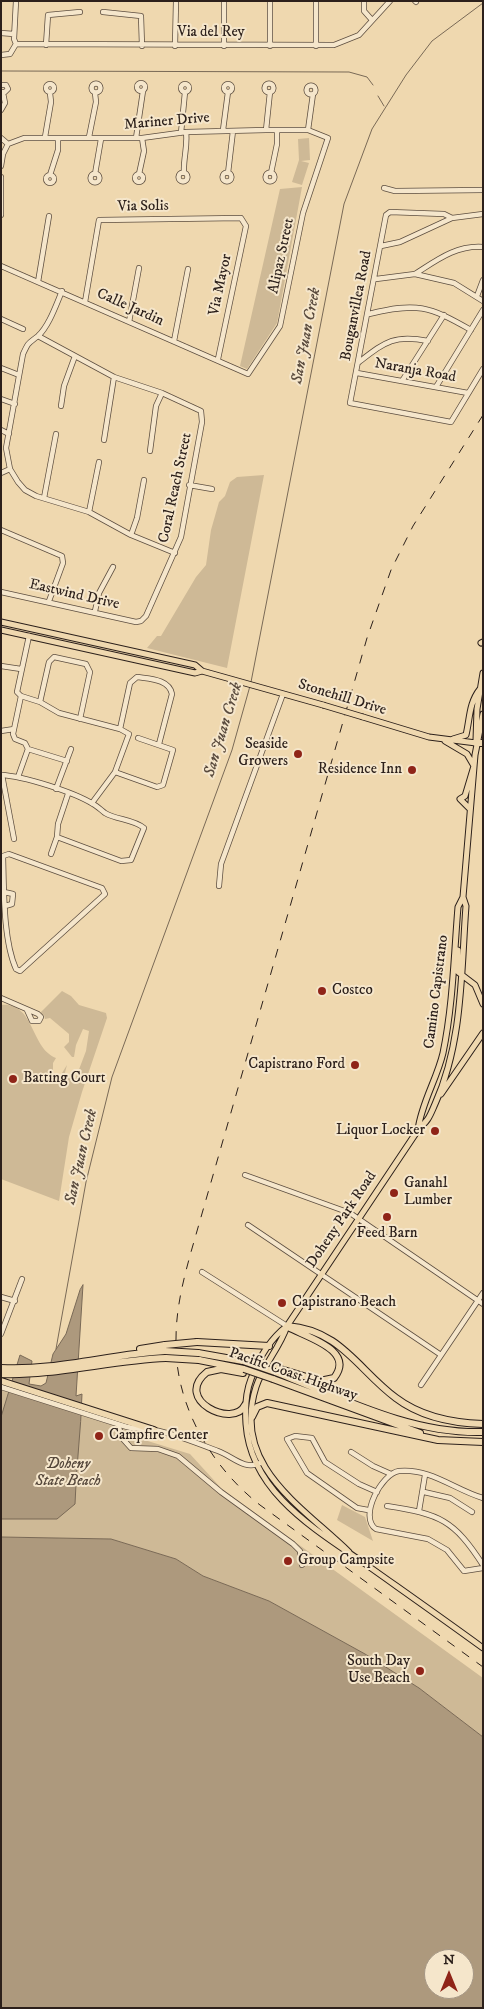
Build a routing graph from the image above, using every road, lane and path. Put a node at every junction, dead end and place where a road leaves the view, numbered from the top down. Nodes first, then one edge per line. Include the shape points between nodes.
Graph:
1 (16, 1) edge
2 (176, 1) edge
3 (224, 1) edge
4 (270, 1) edge
5 (316, 1) edge
6 (364, 1) edge
7 (390, 1) edge
8 (80, 12) dead end
9 (103, 12) dead end
10 (372, 20) junction
11 (1, 33) edge
12 (14, 34) junction
13 (16, 44) junction
14 (46, 45) junction
15 (142, 46) junction
16 (175, 46) junction
17 (224, 46) junction
18 (270, 46) junction
19 (316, 46) junction
20 (1, 55) edge
21 (1, 85) edge
22 (143, 91) dead end
23 (2, 92) edge
24 (50, 92) dead end
25 (185, 92) dead end
26 (228, 92) dead end
27 (270, 92) dead end
28 (96, 93) dead end
29 (313, 94) dead end
30 (1, 110) edge
31 (223, 130) junction
32 (266, 130) junction
33 (277, 130) junction
34 (308, 130) junction
35 (233, 131) junction
36 (183, 133) junction
37 (45, 137) junction
38 (89, 137) junction
39 (1, 138) edge
40 (58, 138) junction
41 (136, 138) junction
42 (142, 138) junction
43 (328, 138) joint
44 (101, 139) junction
45 (8, 144) junction
46 (1, 166) edge
47 (184, 173) dead end
48 (228, 173) dead end
49 (271, 173) dead end
50 (95, 174) dead end
51 (139, 174) dead end
52 (50, 175) dead end
53 (1, 177) edge
54 (1, 181) edge
55 (384, 188) dead end
56 (483, 190) edge
57 (483, 214) edge
58 (1, 215) edge
59 (49, 216) dead end
60 (241, 218) joint
61 (452, 218) junction
62 (381, 246) junction
63 (483, 247) edge
64 (1, 266) edge
65 (139, 268) dead end
66 (188, 269) dead end
67 (415, 274) junction
68 (376, 279) junction
69 (483, 280) edge
70 (38, 282) junction
71 (62, 291) junction
72 (477, 296) junction
73 (483, 301) edge
74 (85, 302) junction
75 (483, 310) edge
76 (369, 314) junction
77 (444, 315) junction
78 (1, 319) edge
79 (129, 322) junction
80 (23, 329) dead end
81 (471, 330) junction
82 (38, 336) junction
83 (174, 341) junction
84 (428, 341) junction
85 (75, 356) junction
86 (218, 359) junction
87 (359, 362) junction
88 (1, 368) edge
89 (483, 369) edge
90 (357, 373) junction
91 (248, 374) joint
92 (18, 375) junction
93 (114, 377) junction
94 (402, 381) junction
95 (436, 387) junction
96 (162, 393) junction
97 (468, 393) junction
98 (1, 399) edge
99 (15, 404) junction
100 (61, 406) dead end
101 (1, 430) edge
102 (9, 434) junction
103 (56, 434) dead end
104 (104, 440) dead end
105 (150, 451) dead end
106 (99, 462) dead end
107 (10, 469) junction
108 (1, 473) edge
109 (144, 480) dead end
110 (189, 485) junction
111 (212, 490) dead end
112 (44, 498) junction
113 (89, 512) junction
114 (1, 530) edge
115 (131, 535) junction
116 (175, 553) junction
117 (113, 567) dead end
118 (1, 592) edge
119 (50, 601) junction
120 (95, 611) junction
121 (141, 621) joint
122 (1, 622) edge
123 (1, 630) edge
124 (40, 630) junction
125 (29, 636) junction
126 (1, 666) edge
127 (21, 670) junction
128 (202, 670) junction
129 (483, 673) edge
130 (480, 689) junction
131 (283, 694) junction
132 (21, 696) junction
133 (40, 702) junction
134 (483, 714) edge
135 (80, 719) junction
136 (14, 729) junction
137 (120, 729) junction
138 (1, 731) edge
139 (138, 738) dead end
140 (440, 739) junction
141 (480, 743) edge
142 (159, 744) junction
143 (28, 749) junction
144 (71, 749) dead end
145 (66, 761) junction
146 (474, 766) junction
147 (116, 772) junction
148 (2, 775) edge
149 (18, 777) junction
150 (56, 789) junction
151 (68, 794) junction
152 (92, 803) junction
153 (470, 810) junction
154 (57, 837) junction
155 (14, 839) dead end
156 (51, 854) dead end
157 (219, 886) dead end
158 (4, 892) junction
159 (463, 897) junction
160 (3, 900) edge
161 (5, 906) junction
162 (455, 945) junction
163 (461, 975) junction
164 (1, 998) edge
165 (483, 1004) edge
166 (27, 1010) dead end
167 (483, 1033) edge
168 (431, 1089) joint
169 (440, 1092) joint
170 (437, 1100) junction
171 (418, 1128) junction
172 (245, 1175) dead end
173 (358, 1219) junction
174 (248, 1225) dead end
175 (202, 1272) dead end
176 (322, 1274) junction
177 (22, 1279) dead end
178 (483, 1292) edge
179 (1, 1297) edge
180 (478, 1300) junction
181 (15, 1301) junction
182 (483, 1304) edge
183 (287, 1326) junction
184 (1, 1334) edge
185 (269, 1346) junction
186 (165, 1352) junction
187 (441, 1354) junction
188 (199, 1356) junction
189 (103, 1358) junction
190 (1, 1368) edge
191 (11, 1371) junction
192 (244, 1371) junction
193 (1, 1374) edge
194 (274, 1374) junction
195 (4, 1384) edge
196 (421, 1385) dead end
197 (245, 1404) junction
198 (89, 1411) junction
199 (252, 1417) junction
200 (118, 1424) junction
201 (483, 1424) edge
202 (154, 1430) junction
203 (483, 1432) edge
204 (483, 1441) edge
205 (351, 1452) dead end
206 (259, 1464) junction
207 (391, 1474) junction
208 (425, 1475) junction
209 (378, 1492) junction
210 (424, 1492) junction
211 (483, 1498) edge
212 (387, 1506) dead end
213 (368, 1510) junction
214 (419, 1511) junction
215 (472, 1512) dead end
216 (302, 1565) dead end
217 (483, 1567) edge
218 (483, 1648) edge

1 - 12 street
2 - 16 street
3 - 17 street
4 - 18 street
5 - 19 street
6 - 10 street via 364,11
7 - 10 street, Via del Rey
8 - 14 street via 48,15
9 - 15 street via 141,16
10 - 19 street, Via del Rey via 359,34 343,43
11 - 12 street
12 - 13 street
13 - 14 street, Via del Rey
13 - 20 street via 10,54
14 - 15 street, Via del Rey
15 - 16 street, Via del Rey
16 - 17 street, Via del Rey
17 - 18 street, Via del Rey
18 - 19 street, Via del Rey
21 - 23 street via 8,87
22 - 41 street
23 - 30 street via 5,103
24 - 37 street
25 - 36 street
26 - 31 street
27 - 32 street
28 - 38 street
29 - 34 street
31 - 35 street, Mariner Drive
31 - 36 street, Mariner Drive
32 - 33 street, Mariner Drive
32 - 35 street, Mariner Drive
33 - 34 street, Mariner Drive
33 - 49 street
34 - 43 street, Mariner Drive
35 - 48 street
36 - 42 street, Mariner Drive
36 - 47 street via 188,145 183,161
37 - 40 street, Mariner Drive
37 - 45 street, Mariner Drive via 24,138
38 - 40 street, Mariner Drive
38 - 44 street, Mariner Drive
39 - 45 street
40 - 52 street via 58,150
41 - 42 street, Mariner Drive
41 - 44 street, Mariner Drive
42 - 51 street via 144,151
43 - 91 street, Alipaz Street via 303,213 280,326
44 - 50 street
45 - 46 street via 2,154
53 - 54 street
54 - 58 street
55 - 56 street via 395,191
57 - 61 street
59 - 70 street
60 - 74 street, Via Solis via 100,220
60 - 86 street, Via Mayor via 246,226
61 - 62 street via 400,242
61 - 62 street, Bouganvillea Road via 444,214 388,213
62 - 68 street, Bouganvillea Road
63 - 67 street via 469,246 447,254
64 - 70 street, Calle Jardin
65 - 79 street
66 - 83 street
67 - 68 street
67 - 72 street via 454,282
68 - 76 street, Bouganvillea Road
69 - 72 street
70 - 71 street, Calle Jardin
71 - 74 street, Calle Jardin
71 - 82 street
72 - 73 street
74 - 79 street, Calle Jardin
75 - 81 street
76 - 77 street via 395,308 424,308
76 - 87 street, Bouganvillea Road
77 - 81 street
77 - 84 street
78 - 80 street
79 - 83 street, Calle Jardin
81 - 95 street
82 - 85 street
82 - 92 street via 29,341
83 - 86 street, Calle Jardin
84 - 87 street via 408,337 392,340
84 - 94 street
85 - 93 street
85 - 100 street via 64,386
86 - 91 street, Calle Jardin
87 - 90 street, Bouganvillea Road
88 - 92 street
89 - 97 street
90 - 94 street, Naranja Road
90 - 97 street, Bouganvillea Road via 350,403 451,422
92 - 99 street
93 - 96 street
93 - 104 street
94 - 95 street, Naranja Road
95 - 97 street, Naranja Road
96 - 105 street via 156,406
96 - 110 street, Coral Reach Street via 201,411 202,422
98 - 99 street
99 - 102 street
101 - 102 street
102 - 107 street via 6,448
103 - 112 street
106 - 113 street
107 - 108 street
107 - 112 street via 25,490
109 - 115 street via 138,518
110 - 111 street
110 - 116 street, Coral Reach Street via 181,537
112 - 113 street
113 - 115 street
114 - 119 street via 62,556 63,563
115 - 116 street
116 - 121 street, Coral Reach Street
117 - 120 street via 99,593
118 - 119 street, Eastwind Drive
119 - 120 street, Eastwind Drive
120 - 121 street, Eastwind Drive
122 - 124 main road, Stonehill Drive
123 - 125 main road, Stonehill Drive
124 - 125 main road
124 - 128 main road, Stonehill Drive via 195,665
125 - 127 street
125 - 128 main road, Stonehill Drive via 195,673
126 - 127 street
127 - 132 street via 17,692
128 - 131 main road, Stonehill Drive
129 - 130 main road, Camino Capistrano
130 - 140 main road via 469,710 466,735
130 - 141 main road, Camino Capistrano via 475,734
131 - 140 main road, Stonehill Drive, bridge
131 - 157 street via 221,864
132 - 133 street
132 - 136 street
133 - 135 street via 59,713
133 - 135 street via 49,662 54,657 86,664 90,672
134 - 141 main road, Camino Capistrano
135 - 137 street
136 - 138 street
136 - 143 street via 15,739 25,743
137 - 142 street via 130,683 137,677 166,683 172,694
137 - 147 street via 129,737
139 - 142 street
140 - 141 main road, Stonehill Drive
140 - 146 main road via 467,754
141 - 146 main road, Camino Capistrano
142 - 147 street via 169,747 173,753 161,786
143 - 145 street
143 - 149 street
144 - 145 street
145 - 150 street
146 - 153 main road, Camino Capistrano
146 - 153 main road via 465,796 460,799
147 - 152 street
148 - 149 street
148 - 155 street
149 - 150 street
150 - 151 street
151 - 152 street
151 - 154 street
152 - 154 street via 106,813 144,828 131,860 121,860
153 - 159 main road, Camino Capistrano
154 - 156 street
158 - 160 street
158 - 161 street via 13,894 14,900
158 - 161 street via 3,856 9,854 102,888 105,894 20,971 16,970 11,959
159 - 162 main road, Camino Capistrano via 458,907
159 - 163 main road, Camino Capistrano via 466,906
160 - 161 street
162 - 163 main road
162 - 168 main road, Camino Capistrano via 443,1054
163 - 165 main road, Camino Capistrano via 475,985
163 - 169 main road, Camino Capistrano via 455,1037
164 - 166 street
167 - 170 main road
168 - 171 main road, Doheny Park Road
169 - 170 main road, Doheny Park Road
170 - 171 main road, Doheny Park Road via 424,1125
171 - 173 main road, Doheny Park Road
172 - 173 street via 350,1213
173 - 176 main road, Doheny Park Road
173 - 180 street
174 - 176 street
175 - 183 street
176 - 183 main road, Doheny Park Road
176 - 187 street
177 - 181 street
178 - 180 street
179 - 181 street
180 - 182 street
180 - 187 street
181 - 184 street
183 - 185 main road, Doheny Park Road
183 - 194 highway via 334,1351 340,1360 339,1370 334,1378 320,1381
183 - 199 main road, Doheny Park Road via 258,1382
183 - 201 highway via 339,1344 396,1398 418,1411 460,1424
185 - 186 highway, bridge via 197,1342
185 - 197 main road, Doheny Park Road via 252,1376
186 - 188 highway, Pacific Coast Highway, bridge
186 - 189 highway, Pacific Coast Highway
186 - 189 highway
187 - 196 street
188 - 192 highway, Pacific Coast Highway
188 - 194 highway, Pacific Coast Highway, bridge via 243,1361
189 - 191 highway, Pacific Coast Highway
189 - 191 highway, Pacific Coast Highway
190 - 191 highway, Pacific Coast Highway
191 - 193 highway, Pacific Coast Highway
192 - 194 highway, Pacific Coast Highway, bridge
192 - 197 highway via 207,1372 198,1384 198,1394 204,1406 212,1411 240,1412
194 - 203 highway, Pacific Coast Highway via 405,1422
194 - 204 highway, Pacific Coast Highway via 417,1432
195 - 198 highway
197 - 206 main road, Doheny Park Road via 249,1446
198 - 200 street
198 - 202 highway
199 - 204 highway via 257,1407 267,1403 438,1440
199 - 206 main road, Doheny Park Road
200 - 202 street
200 - 216 street via 122,1438 131,1448 162,1450 185,1461 221,1492 293,1544 300,1551
202 - 206 street via 219,1451 246,1465
205 - 207 street
206 - 218 main road via 271,1487 296,1514
207 - 208 street via 400,1471
207 - 209 street
208 - 210 street
208 - 211 street via 447,1480
209 - 213 street
209 - 213 street via 359,1484 326,1462 312,1438 294,1436 287,1439 307,1473 357,1508
210 - 214 street
210 - 215 street via 450,1498
212 - 214 street
213 - 217 street via 372,1526 379,1531 428,1540 447,1550 464,1570
214 - 217 street via 447,1523 465,1537

